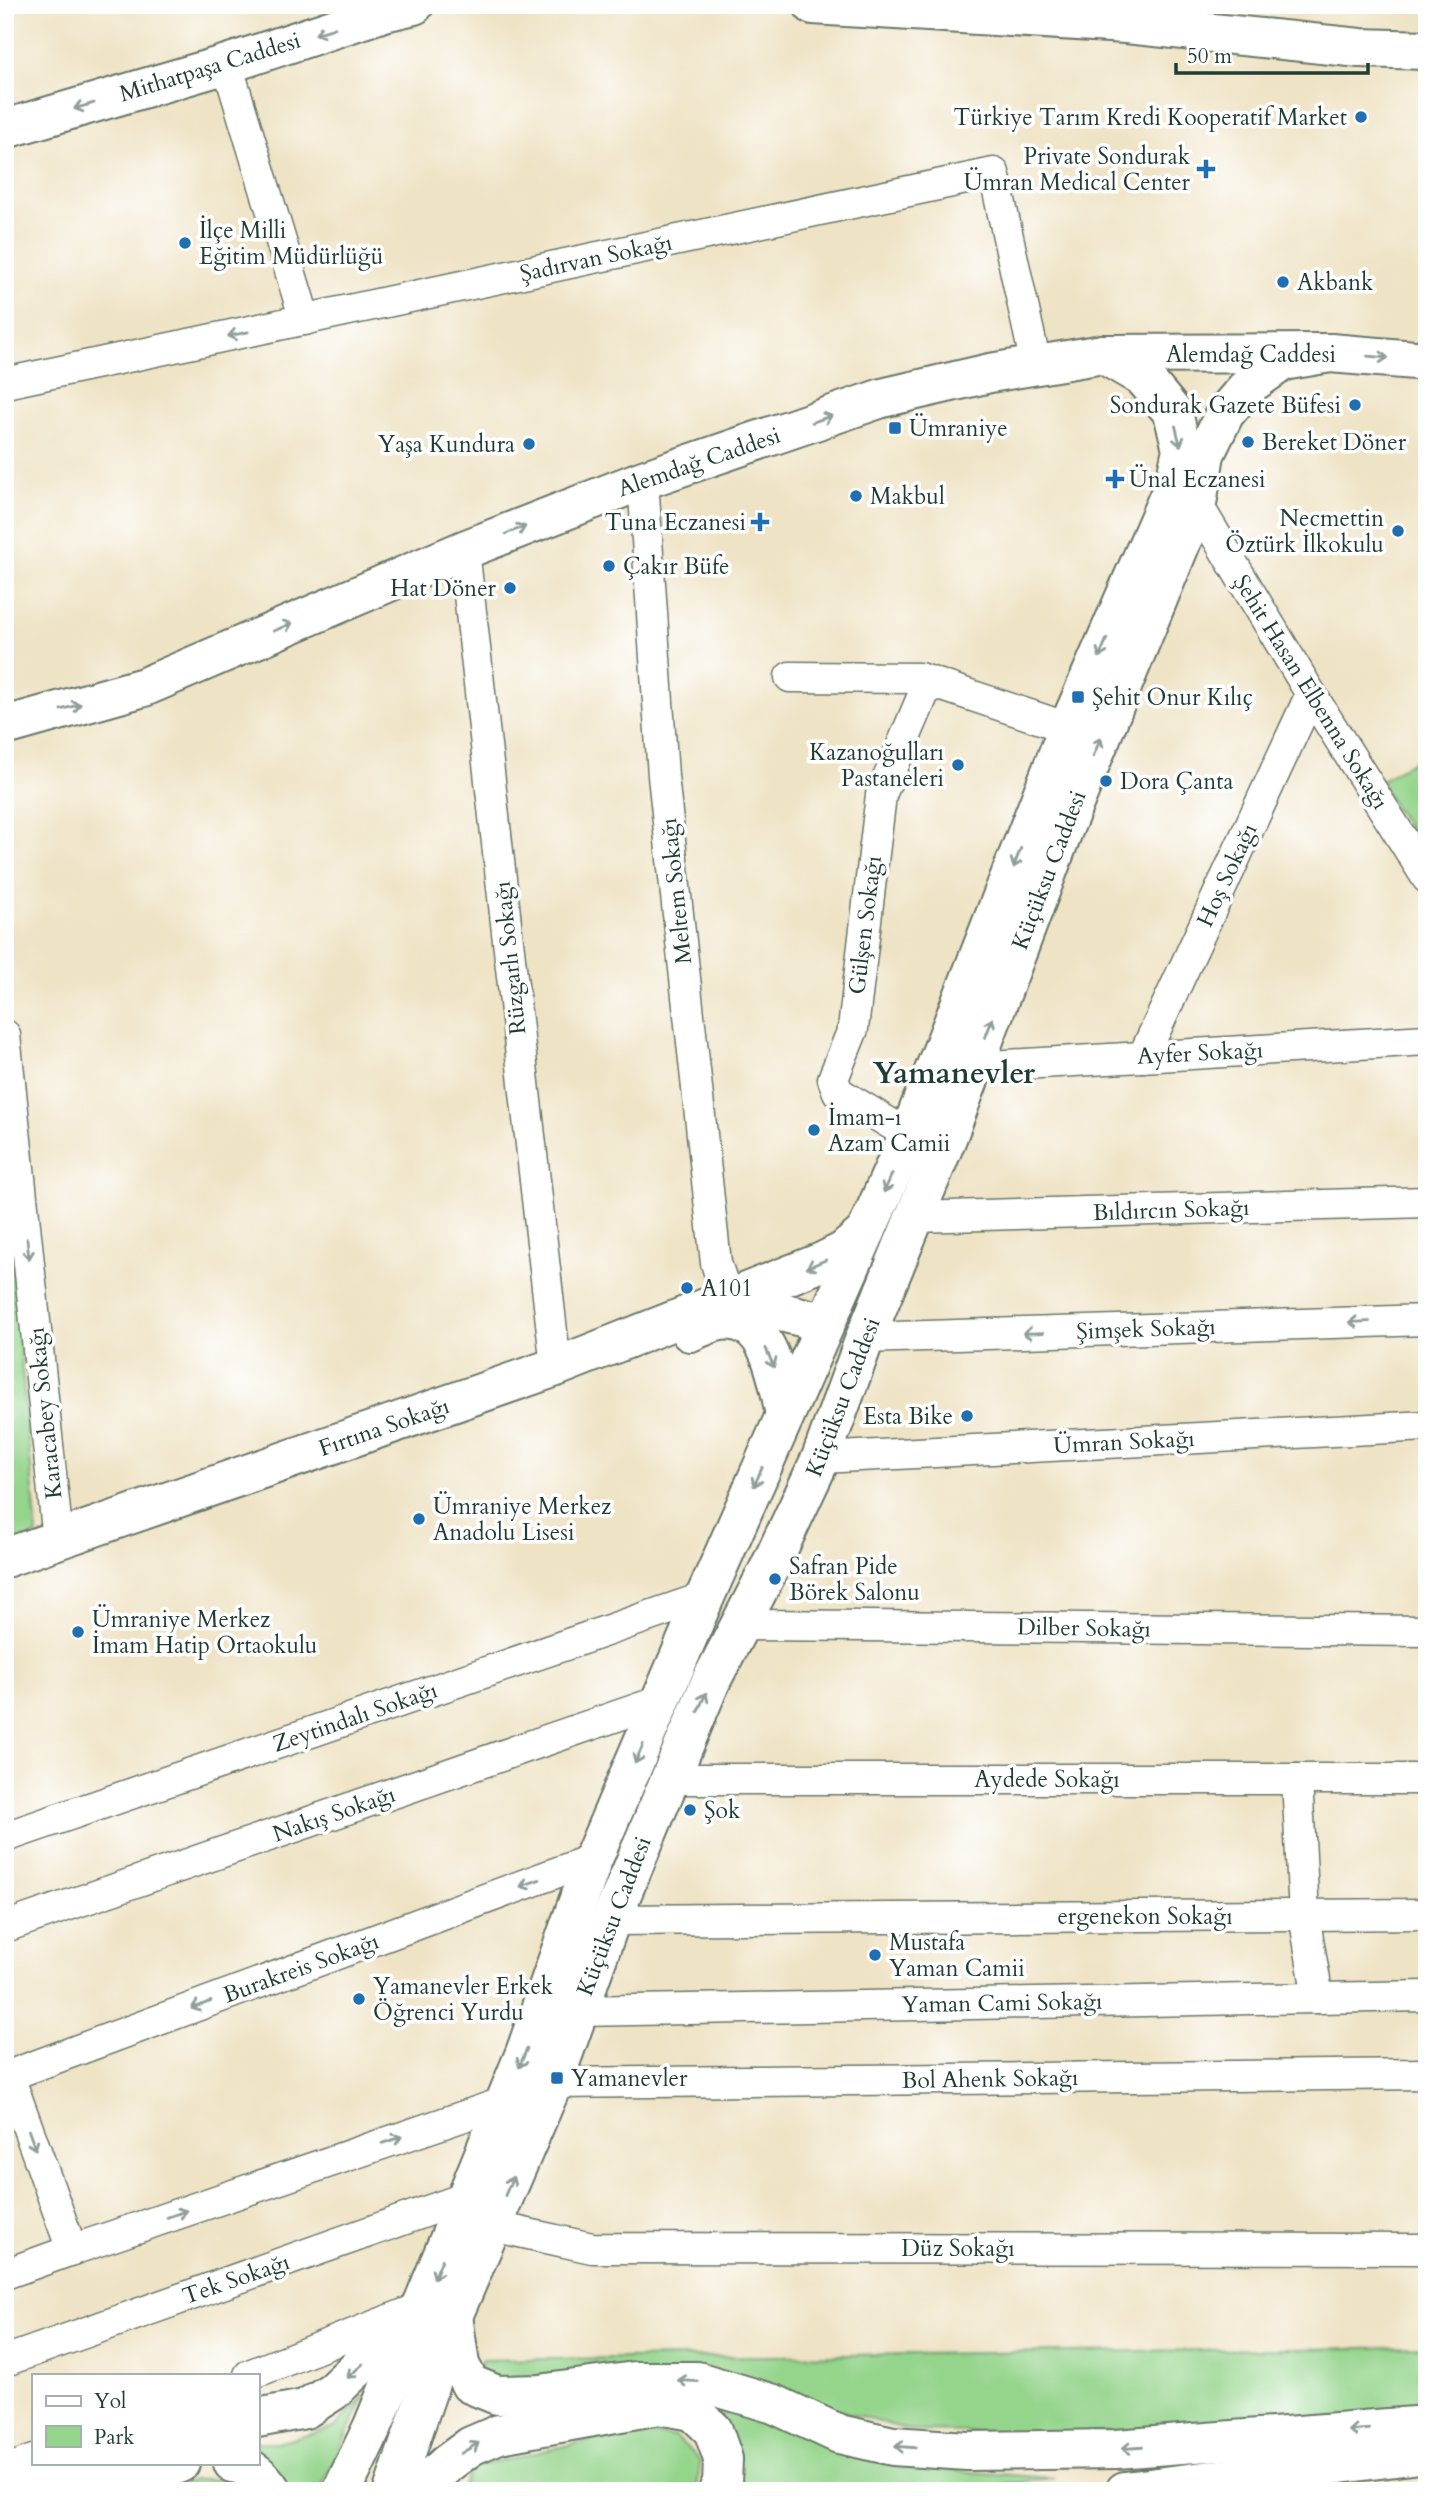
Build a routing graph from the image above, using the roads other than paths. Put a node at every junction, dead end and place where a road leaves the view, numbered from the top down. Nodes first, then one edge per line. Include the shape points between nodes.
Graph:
1 (414, 5) edge
2 (813, 5) edge
3 (1123, 14) edge
4 (1427, 50) edge
5 (227, 64) junction
6 (5, 129) edge
7 (305, 320) junction
8 (1330, 353) junction
9 (1103, 354) junction
10 (1427, 361) edge
11 (1036, 365) junction
12 (5, 383) edge
13 (643, 480) junction
14 (1197, 504) junction
15 (464, 550) junction
16 (790, 677) dead end
17 (929, 681) junction
18 (1311, 694) junction
19 (5, 726) edge
20 (1069, 728) junction
21 (1427, 878) edge
22 (5, 1035) edge
23 (1427, 1040) edge
24 (1143, 1057) junction
25 (957, 1061) junction
26 (909, 1135) junction
27 (1427, 1202) edge
28 (915, 1217) junction
29 (866, 1232) junction
30 (744, 1292) junction
31 (882, 1296) junction
32 (1427, 1320) edge
33 (825, 1322) junction
34 (865, 1338) junction
35 (556, 1367) junction
36 (839, 1409) junction
37 (785, 1415) junction
38 (1427, 1426) edge
39 (821, 1458) junction
40 (58, 1540) junction
41 (5, 1558) edge
42 (705, 1597) junction
43 (740, 1625) junction
44 (1427, 1631) edge
45 (663, 1700) junction
46 (668, 1779) junction
47 (1297, 1779) junction
48 (1427, 1779) edge
49 (5, 1837) edge
50 (593, 1859) junction
51 (1427, 1914) edge
52 (1304, 1915) junction
53 (611, 1920) junction
54 (5, 1927) edge
55 (1427, 1996) edge
56 (1318, 1998) junction
57 (560, 2009) junction
58 (1427, 2074) edge
59 (7, 2077) edge
60 (553, 2084) junction
61 (505, 2102) junction
62 (467, 2197) junction
63 (492, 2226) junction
64 (1427, 2249) edge
65 (72, 2250) junction
66 (5, 2274) edge
67 (437, 2312) junction
68 (5, 2361) edge
69 (252, 2374) edge
70 (259, 2418) edge
71 (1427, 2425) edge
72 (1427, 2453) edge
73 (32, 2460) edge
74 (101, 2464) edge
75 (177, 2464) edge
76 (238, 2464) edge
77 (5, 2471) edge
78 (27, 2491) edge
79 (108, 2491) edge
80 (272, 2491) edge
81 (342, 2491) edge
82 (393, 2491) edge
83 (418, 2491) edge
84 (718, 2491) edge
85 (1125, 2491) edge

1 -> 5 main road, Mithatpaşa Caddesi
2 - 3 main road
3 - 4 main road via 1360,48
5 -> 6 main road, Mithatpaşa Caddesi
5 - 7 street
7 - 11 street, Şadırvan Sokağı via 994,173
7 -> 12 street, Şadırvan Sokağı
8 - 9 main road, Alemdağ Caddesi
8 -> 10 main road, Alemdağ Caddesi
8 - 14 main road, Küçüksu Caddesi via 1283,361 1249,386 1225,412 1205,454
9 - 11 main road, Alemdağ Caddesi
9 -> 20 main road, Küçüksu Caddesi via 1144,377 1173,412 1182,449 1175,482
13 -> 11 main road, Alemdağ Caddesi via 882,398
15 -> 13 main road, Alemdağ Caddesi
13 - 30 street, Meltem Sokağı via 666,803 716,1264
14 - 18 street, Şehit Hasan Elbenna Sokağı
25 -> 14 main road, Küçüksu Caddesi via 1064,828
19 -> 15 main road, Alemdağ Caddesi via 144,687
15 - 35 street, Rüzgarlı Sokağı
16 - 17 street
17 - 20 street
17 - 26 street, Gülşen Sokağı via 881,795 853,1029 833,1079 838,1092
18 - 21 street, Şehit Hasan Elbenna Sokağı
18 - 24 street, Hoş Sokağı
20 -> 25 main road, Küçüksu Caddesi
22 -> 40 street, Karacabey Sokağı
23 - 24 street, Ayfer Sokağı
24 - 25 street, Ayfer Sokağı
25 - 26 main road, Küçüksu Caddesi
25 - 28 main road, Küçüksu Caddesi
26 -> 29 main road, Küçüksu Caddesi
27 - 28 street, Bıldırcın Sokağı
28 - 31 main road, Küçüksu Caddesi
29 -> 30 main road, Fırtına Sokağı via 822,1262
29 - 33 main road, Küçüksu Caddesi
30 - 33 main road
30 - 35 main road, Fırtına Sokağı
31 - 33 main road via 846,1320
31 - 34 main road, Küçüksu Caddesi
32 -> 34 street, Şimşek Sokağı
33 - 34 main road
33 - 36 main road via 838,1360
33 - 37 main road, Küçüksu Caddesi
34 - 36 main road, Küçüksu Caddesi
35 -> 37 main road via 616,1358 719,1321 734,1320 748,1325 761,1338 776,1373
35 - 40 main road, Fırtına Sokağı
36 - 39 main road, Küçüksu Caddesi
37 -> 42 main road, Küçüksu Caddesi
38 - 39 street, Ümran Sokağı
39 - 43 main road, Küçüksu Caddesi
40 - 41 main road, Fırtına Sokağı
42 - 45 main road, Küçüksu Caddesi
42 - 49 street, Zeytindalı Sokağı
43 - 44 street, Dilber Sokağı
46 -> 43 main road, Küçüksu Caddesi
45 -> 50 main road, Küçüksu Caddesi
45 - 54 street, Nakış Sokağı
46 - 47 street, Aydede Sokağı
46 - 53 main road, Küçüksu Caddesi
47 - 48 street, Aydede Sokağı
47 - 52 street
50 - 57 main road, Küçüksu Caddesi
50 -> 59 street, Burakreis Sokağı
51 - 52 street, ergenekon Sokağı
52 - 53 street, ergenekon Sokağı
52 - 56 street
53 - 57 main road, Küçüksu Caddesi
55 - 56 street, Yaman Cami Sokağı
56 - 57 street, Yaman Cami Sokağı
57 - 60 main road, Küçüksu Caddesi
57 -> 61 main road, Küçüksu Caddesi
58 - 60 street, Bol Ahenk Sokağı
59 -> 65 street
63 -> 60 main road, Küçüksu Caddesi
61 - 62 main road, Küçüksu Caddesi
65 -> 61 street
62 -> 67 main road, Küçüksu Caddesi
62 - 68 street, Tek Sokağı
63 - 64 street, Düz Sokağı via 592,2248
63 - 67 main road, Küçüksu Caddesi
65 - 66 street
67 - 69 street
67 -> 70 main road via 305,2409
71 -> 67 main road via 1116,2449 967,2451 893,2446 839,2434 774,2404 697,2381 635,2381 497,2395 470,2384
67 - 81 main road, Küçüksu Caddesi
67 - 82 main road, Küçüksu Caddesi
72 - 85 main road
73 - 77 street
74 - 78 main road
75 - 79 main road
76 - 80 main road via 262,2476
83 -> 84 main road via 471,2446 499,2434 659,2405 693,2411 713,2430 723,2459

